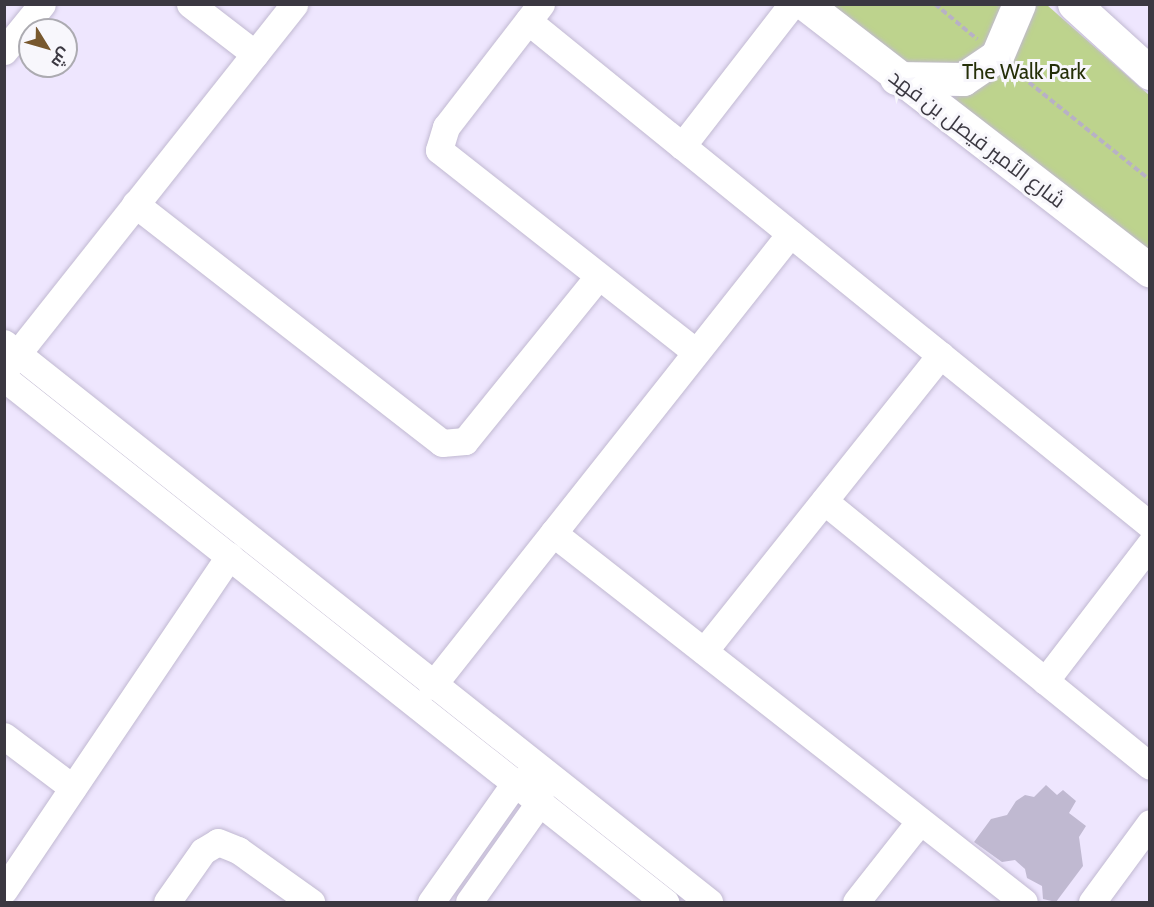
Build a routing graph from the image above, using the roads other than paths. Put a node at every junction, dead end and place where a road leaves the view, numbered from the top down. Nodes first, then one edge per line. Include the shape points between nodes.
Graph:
1 (42, 4) edge
2 (190, 4) edge
3 (294, 4) edge
4 (792, 4) edge
5 (806, 4) edge
6 (1019, 4) edge
7 (1074, 4) edge
8 (535, 13) edge
9 (4, 51) edge
10 (255, 54) junction
11 (1149, 73) edge
12 (896, 78) junction
13 (682, 146) junction
14 (135, 204) junction
15 (790, 234) junction
16 (1149, 271) edge
17 (598, 277) junction
18 (696, 352) junction
19 (9, 355) edge
20 (940, 355) junction
21 (4, 378) edge
22 (824, 501) junction
23 (1149, 525) edge
24 (553, 533) junction
25 (1149, 544) edge
26 (229, 556) junction
27 (704, 651) junction
28 (1045, 681) junction
29 (432, 686) junction
30 (4, 736) edge
31 (1149, 766) edge
32 (542, 773) junction
33 (514, 783) junction
34 (74, 788) junction
35 (539, 803) junction
36 (920, 821) junction
37 (1149, 823) edge
38 (4, 890) edge
39 (167, 903) edge
40 (311, 903) edge
41 (431, 903) edge
42 (469, 903) edge
43 (664, 903) edge
44 (709, 903) edge
45 (856, 903) edge
46 (1024, 903) edge
47 (1092, 903) edge

1 - 9 street
2 - 10 street
3 - 10 street
4 - 13 street
5 - 12 main road, شارع الأمير فيصل بن فهد
6 - 12 main road via 997,56 963,79
7 - 11 main road
8 - 13 street
8 - 17 street via 446,127 439,150
10 - 14 street
12 - 16 main road, شارع الأمير فيصل بن فهد
13 - 15 street
14 - 17 street via 442,443 465,441
14 - 19 street
15 - 18 street
15 - 20 street
17 - 18 street
18 - 24 street
19 - 29 street
20 - 22 street
20 - 23 street
21 - 26 street
22 - 27 street
22 - 28 street
24 - 27 street
24 - 29 street
25 - 28 street
26 - 33 street
26 - 34 street
27 - 36 street
28 - 31 street
29 - 32 street
30 - 34 street
32 - 33 street
32 - 35 street
32 - 44 street
33 - 35 street
33 - 41 street
34 - 38 street
35 - 42 street
35 - 43 street
36 - 45 street
36 - 46 street
37 - 47 street
39 - 40 street via 203,851 218,843 238,850

